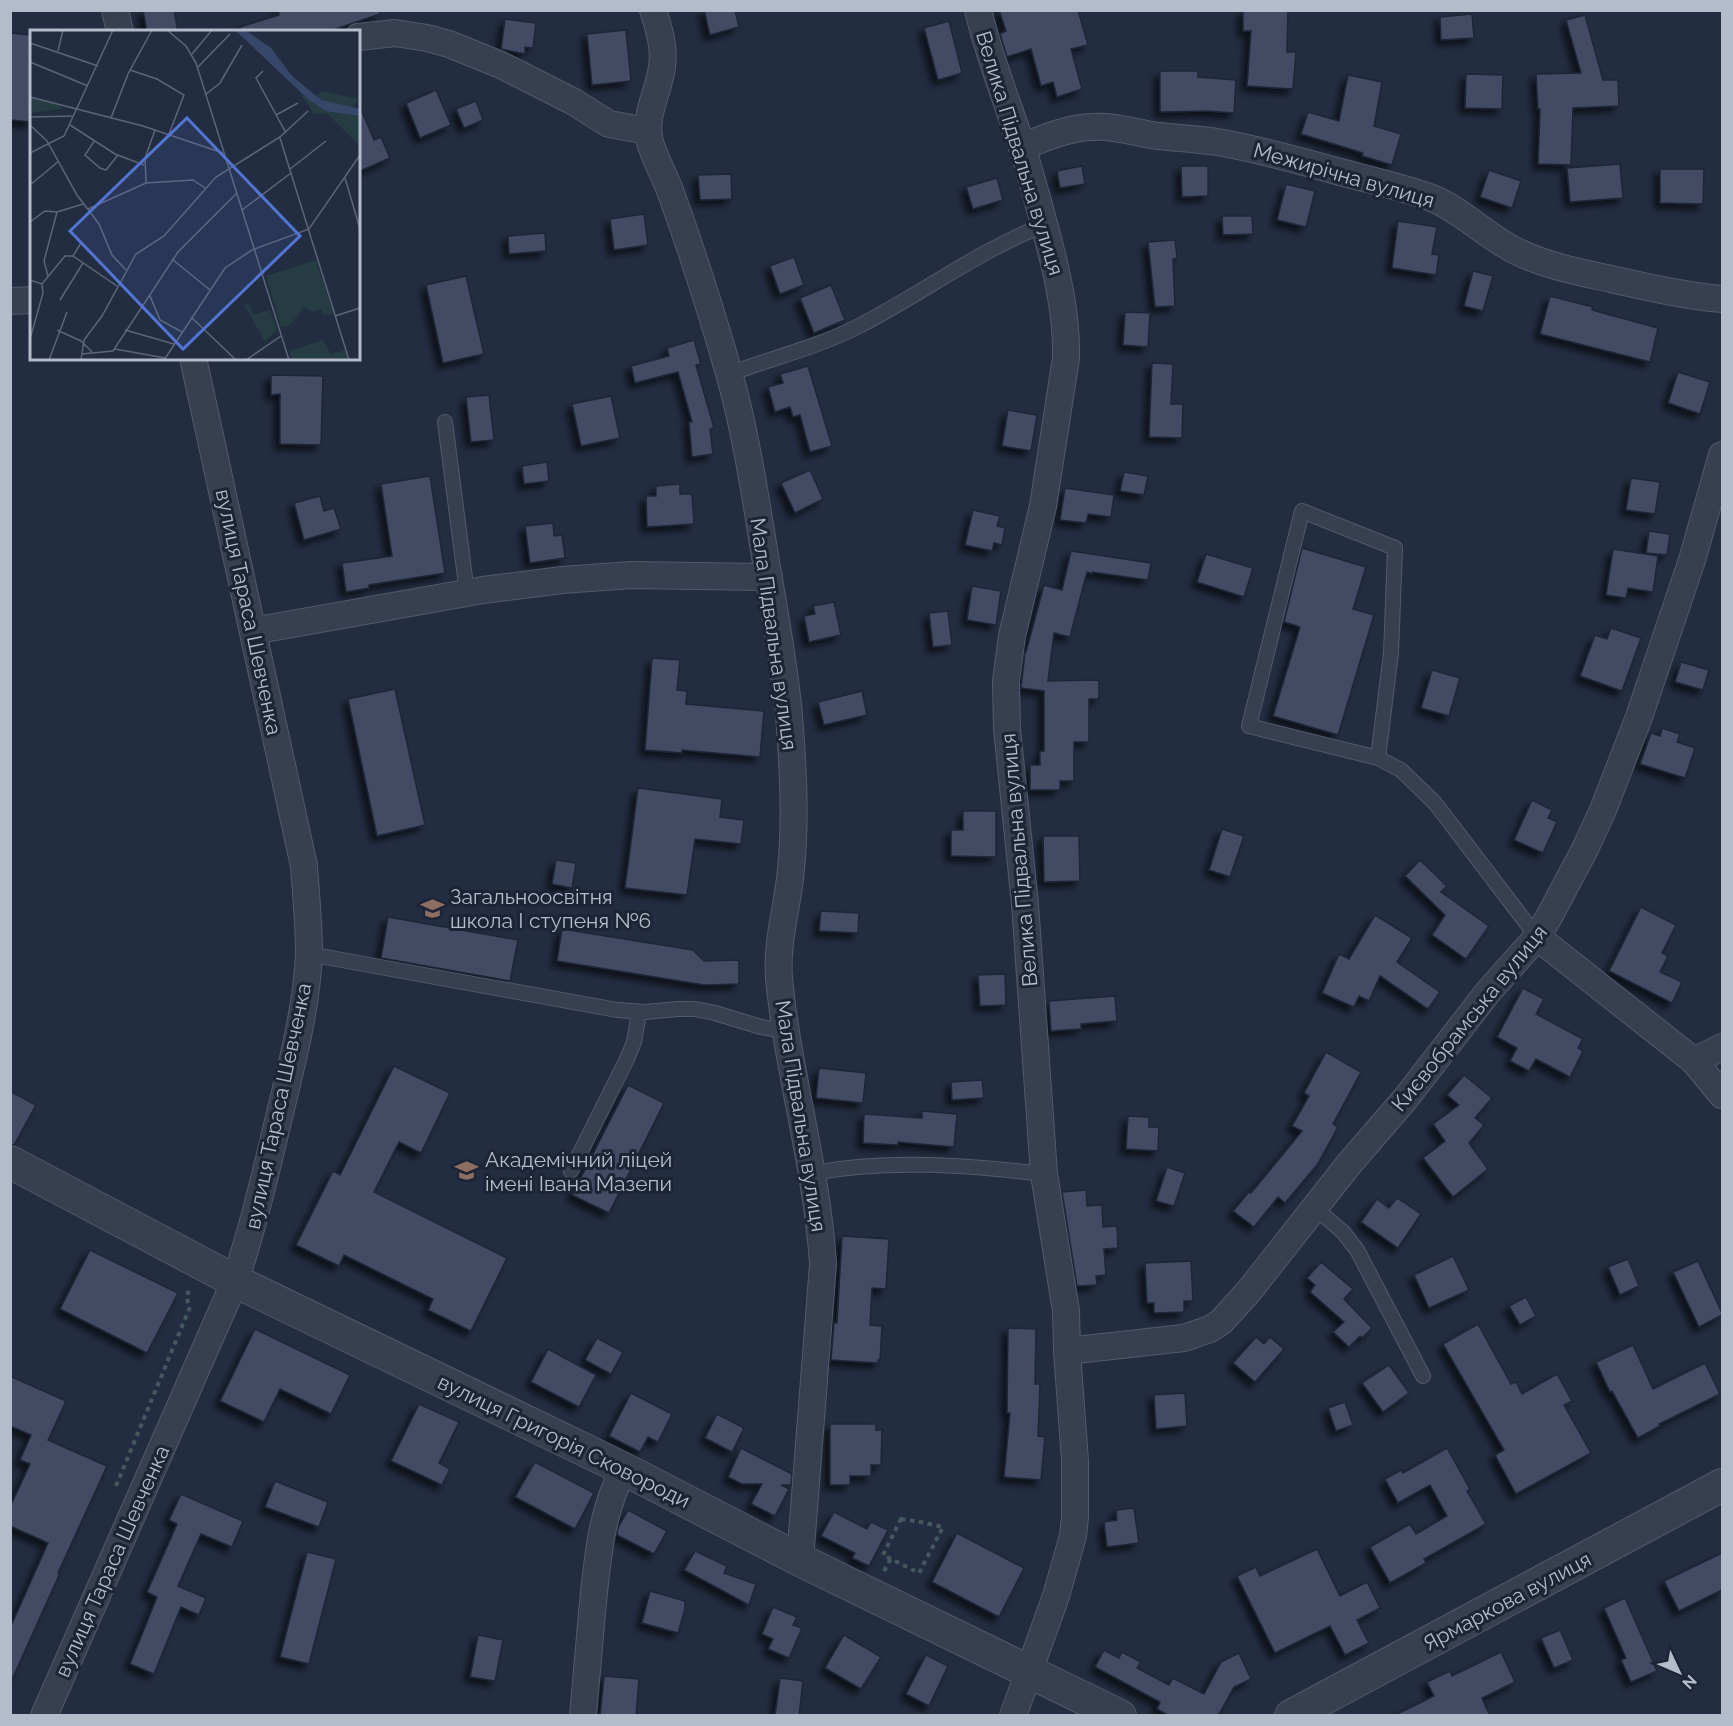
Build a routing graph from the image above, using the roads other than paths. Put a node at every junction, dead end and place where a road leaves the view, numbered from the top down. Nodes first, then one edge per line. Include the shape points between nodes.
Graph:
1 (115, 10) edge
2 (654, 10) edge
3 (978, 10) edge
4 (120, 30) edge
5 (360, 37) edge
6 (648, 131) junction
7 (1022, 147) junction
8 (1044, 225) junction
9 (1722, 299) edge
10 (30, 300) edge
11 (10, 301) edge
12 (193, 360) edge
13 (729, 374) junction
14 (445, 422) dead end
15 (1722, 455) edge
16 (769, 577) junction
17 (467, 593) junction
18 (253, 631) junction
19 (1378, 758) junction
20 (1536, 937) junction
21 (309, 954) junction
22 (639, 1012) junction
23 (786, 1027) junction
24 (1722, 1047) edge
25 (1694, 1061) junction
26 (1722, 1095) edge
27 (10, 1162) edge
28 (572, 1171) dead end
29 (812, 1173) junction
30 (1044, 1174) junction
31 (1315, 1208) junction
32 (235, 1281) junction
33 (1067, 1351) junction
34 (1423, 1376) dead end
35 (624, 1469) junction
36 (1722, 1485) edge
37 (800, 1560) junction
38 (1029, 1671) junction
39 (44, 1716) edge
40 (583, 1716) edge
41 (1013, 1716) edge
42 (1120, 1716) edge
43 (1291, 1716) edge

1 - 4 street
2 - 6 street, Мала Підвальна вулиця via 663,58
3 - 7 street, Велика Підвальна вулиця
5 - 6 street via 395,33 449,44 501,65 609,124
6 - 13 street, Мала Підвальна вулиця
7 - 8 street, Велика Підвальна вулиця
7 - 9 street, Межирічна вулиця via 1067,131 1103,126 1245,148 1347,173 1444,203 1496,239 1541,261 1669,292
8 - 13 lane via 978,257 838,337
8 - 30 street, Велика Підвальна вулиця via 1062,297 1066,358 1043,506 1013,628 1006,681
10 - 11 street
12 - 18 street, вулиця Тараса Шевченка
13 - 16 street, Мала Підвальна вулиця via 747,447
14 - 17 lane
15 - 20 street, Києвобрамська вулиця via 1692,560 1603,810 1551,915
16 - 17 street via 596,576
16 - 23 street, Мала Підвальна вулиця via 784,671 791,754 794,840 778,960
17 - 18 street
18 - 21 street, вулиця Тараса Шевченка via 304,866
19 - 19 lane via 1391,653 1395,548 1302,511 1249,726
19 - 20 lane via 1401,770 1435,803
20 - 25 street
20 - 31 street, Києвобрамська вулиця
21 - 22 lane
21 - 32 street, вулиця Тараса Шевченка via 286,1084 256,1212
22 - 23 lane via 695,1010 767,1028
22 - 28 lane via 627,1059
23 - 29 street, Мала Підвальна вулиця
24 - 25 street
25 - 26 street
27 - 32 street, вулиця Григорія Сковороди
29 - 30 lane via 890,1164
29 - 37 street, Мала Підвальна вулиця via 823,1264
30 - 33 street, Велика Підвальна вулиця via 1066,1311
31 - 33 street, Києвобрамська вулиця via 1249,1292 1210,1329 1184,1338
31 - 34 lane via 1357,1250
32 - 35 street, вулиця Григорія Сковороди
32 - 39 street, вулиця Тараса Шевченка
33 - 38 street, Велика Підвальна вулиця via 1076,1517 1056,1596
35 - 37 street, вулиця Григорія Сковороди
35 - 40 street via 612,1492 603,1527
36 - 43 street, Ярмаркова вулиця
37 - 38 street, вулиця Григорія Сковороди
38 - 41 street, Велика Підвальна вулиця
38 - 42 street, вулиця Григорія Сковороди

